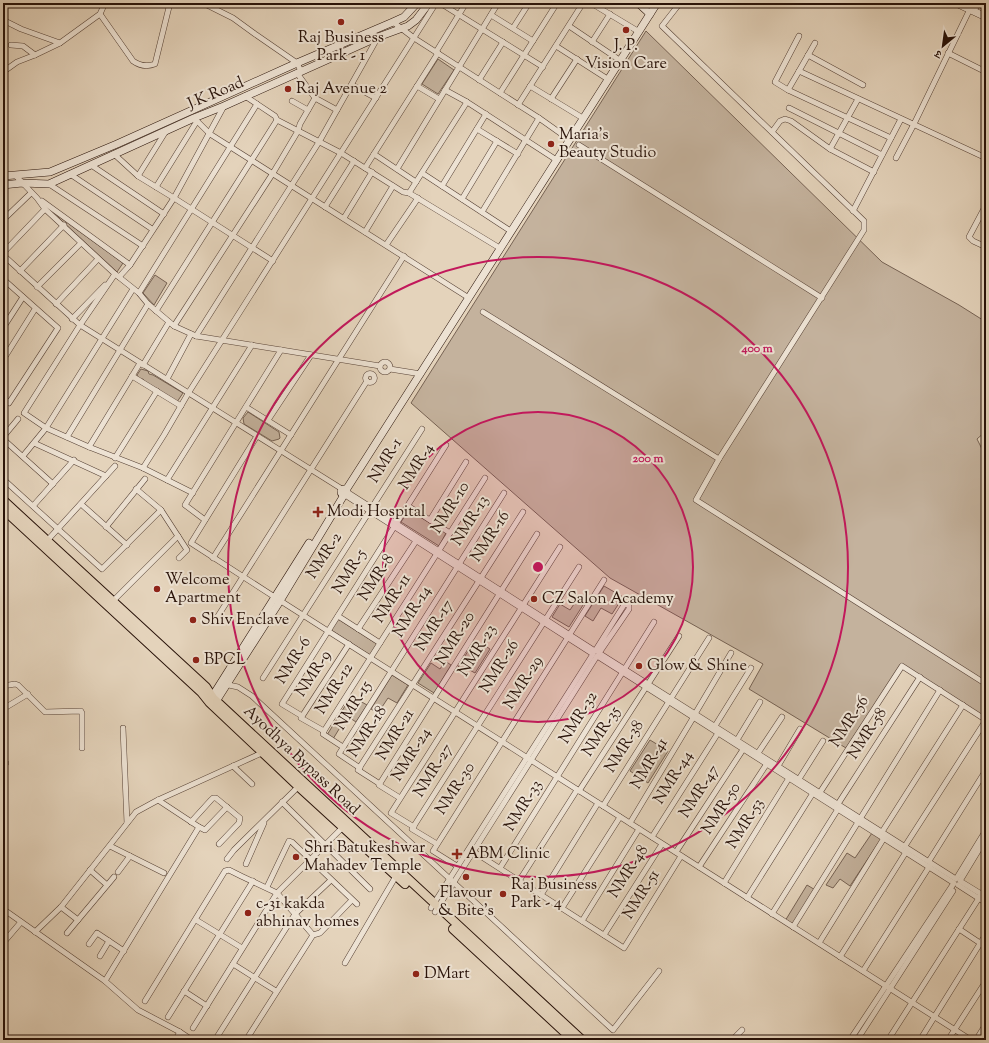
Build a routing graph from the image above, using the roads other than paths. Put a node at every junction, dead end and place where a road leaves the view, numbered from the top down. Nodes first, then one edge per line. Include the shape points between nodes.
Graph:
1 (105, 3) edge
2 (170, 3) edge
3 (203, 3) edge
4 (416, 3) edge
5 (428, 3) edge
6 (436, 3) edge
7 (440, 3) edge
8 (466, 3) edge
9 (498, 3) edge
10 (529, 3) edge
11 (557, 3) edge
12 (584, 3) edge
13 (592, 3) edge
14 (638, 3) edge
15 (654, 3) edge
16 (657, 3) edge
17 (680, 3) edge
18 (956, 3) edge
19 (979, 3) edge
20 (972, 10) junction
21 (649, 13) junction
22 (100, 14) junction
23 (407, 14) junction
24 (610, 14) junction
25 (459, 15) junction
26 (491, 15) junction
27 (986, 17) edge
28 (7, 22) dead end
29 (393, 22) junction
30 (414, 22) junction
31 (569, 26) junction
32 (513, 28) junction
33 (401, 29) junction
34 (482, 29) junction
35 (636, 30) junction
36 (798, 36) dead end
37 (378, 37) junction
38 (414, 38) junction
39 (533, 41) junction
40 (60, 42) junction
41 (503, 42) junction
42 (592, 42) junction
43 (815, 43) dead end
44 (11, 44) dead end
45 (556, 46) junction
46 (437, 52) junction
47 (948, 54) junction
48 (35, 55) junction
49 (524, 55) junction
50 (808, 55) junction
51 (577, 59) junction
52 (618, 59) junction
53 (297, 63) junction
54 (459, 67) junction
55 (543, 67) junction
56 (3, 72) edge
57 (299, 72) junction
58 (798, 72) junction
59 (986, 72) edge
60 (606, 78) junction
61 (479, 80) junction
62 (352, 85) junction
63 (864, 85) dead end
64 (417, 86) junction
65 (530, 86) junction
66 (445, 90) junction
67 (788, 90) junction
68 (500, 93) junction
69 (245, 96) junction
70 (315, 98) junction
71 (376, 98) junction
72 (440, 99) junction
73 (551, 99) junction
74 (858, 99) junction
75 (292, 101) dead end
76 (467, 102) junction
77 (257, 104) junction
78 (518, 105) junction
79 (224, 106) junction
80 (197, 108) junction
81 (789, 108) dead end
82 (308, 110) junction
83 (337, 110) junction
84 (486, 114) junction
85 (581, 117) junction
86 (848, 117) junction
87 (197, 118) junction
88 (539, 118) junction
89 (901, 119) junction
90 (277, 120) junction
91 (914, 124) junction
92 (477, 129) junction
93 (166, 131) junction
94 (298, 131) junction
95 (772, 132) junction
96 (839, 133) junction
97 (210, 134) junction
98 (891, 138) junction
99 (569, 139) junction
100 (527, 140) junction
101 (497, 141) junction
102 (319, 142) junction
103 (579, 146) dead end
104 (231, 147) junction
105 (830, 149) junction
106 (341, 153) junction
107 (114, 154) junction
108 (374, 154) junction
109 (518, 154) junction
110 (882, 155) junction
111 (896, 158) dead end
112 (986, 158) edge
113 (555, 159) junction
114 (252, 160) junction
115 (354, 161) junction
116 (91, 165) junction
117 (365, 168) junction
118 (396, 169) junction
119 (372, 172) junction
120 (874, 172) junction
121 (273, 173) junction
122 (422, 173) junction
123 (70, 174) junction
124 (15, 175) junction
125 (3, 176) edge
126 (138, 176) junction
127 (416, 182) junction
128 (22, 183) junction
129 (49, 184) junction
130 (3, 185) edge
131 (292, 185) junction
132 (393, 186) junction
133 (442, 186) junction
134 (156, 187) junction
135 (31, 193) junction
136 (409, 193) junction
137 (38, 198) junction
138 (174, 198) junction
139 (312, 198) junction
140 (418, 198) junction
141 (462, 199) junction
142 (986, 205) edge
143 (325, 207) junction
144 (191, 208) junction
145 (45, 209) junction
146 (853, 211) junction
147 (482, 212) junction
148 (164, 214) junction
149 (4, 218) edge
150 (344, 218) junction
151 (212, 222) junction
152 (64, 225) junction
153 (152, 230) junction
154 (509, 230) junction
155 (365, 232) junction
156 (232, 235) junction
157 (81, 243) junction
158 (386, 245) junction
159 (143, 246) junction
160 (498, 247) junction
161 (986, 247) edge
162 (251, 248) junction
163 (3, 254) edge
164 (404, 256) junction
165 (98, 259) junction
166 (273, 261) junction
167 (130, 265) junction
168 (20, 271) junction
169 (117, 276) junction
170 (3, 279) edge
171 (38, 287) junction
172 (133, 289) junction
173 (139, 293) junction
174 (23, 297) junction
175 (468, 297) junction
176 (822, 298) junction
177 (56, 304) junction
178 (148, 304) junction
179 (35, 309) junction
180 (156, 311) junction
181 (483, 312) dead end
182 (72, 319) junction
183 (172, 324) junction
184 (80, 326) junction
185 (3, 328) edge
186 (194, 335) junction
187 (100, 339) junction
188 (223, 340) junction
189 (252, 345) junction
190 (119, 350) junction
191 (281, 350) junction
192 (310, 355) junction
193 (3, 359) edge
194 (338, 360) junction
195 (141, 364) junction
196 (378, 366) junction
197 (419, 374) junction
198 (132, 376) junction
199 (167, 379) junction
200 (156, 391) junction
201 (189, 392) junction
202 (3, 398) edge
203 (181, 406) junction
204 (246, 407) junction
205 (212, 408) junction
206 (18, 419) dead end
207 (268, 420) junction
208 (236, 422) junction
209 (46, 428) junction
210 (422, 429) dead end
211 (291, 435) junction
212 (257, 436) junction
213 (3, 438) edge
214 (67, 438) junction
215 (34, 443) junction
216 (446, 445) dead end
217 (89, 447) junction
218 (281, 451) junction
219 (23, 456) junction
220 (115, 458) junction
221 (719, 459) junction
222 (74, 460) junction
223 (466, 462) dead end
224 (115, 466) dead end
225 (142, 468) junction
226 (312, 470) junction
227 (106, 476) junction
228 (485, 478) dead end
229 (3, 479) edge
230 (145, 479) dead end
231 (167, 480) junction
232 (53, 484) junction
233 (136, 489) junction
234 (344, 492) junction
235 (192, 493) junction
236 (504, 493) dead end
237 (3, 500) edge
238 (81, 504) junction
239 (33, 506) junction
240 (408, 506) junction
241 (3, 509) edge
242 (161, 510) junction
243 (371, 510) junction
244 (523, 512) dead end
245 (205, 520) junction
246 (430, 520) junction
247 (395, 525) junction
248 (106, 527) junction
249 (58, 529) junction
250 (450, 533) junction
251 (537, 534) dead end
252 (178, 536) junction
253 (416, 541) junction
254 (45, 543) junction
255 (126, 545) junction
256 (560, 547) dead end
257 (438, 552) junction
258 (179, 558) dead end
259 (213, 558) junction
260 (458, 565) junction
261 (579, 567) dead end
262 (244, 577) junction
263 (480, 579) junction
264 (604, 580) dead end
265 (500, 592) junction
266 (277, 599) junction
267 (113, 601) junction
268 (522, 606) junction
269 (218, 616) dead end
270 (303, 616) junction
271 (338, 616) junction
272 (545, 620) junction
273 (654, 622) dead end
274 (358, 629) junction
275 (328, 631) junction
276 (569, 636) junction
277 (678, 636) dead end
278 (709, 638) dead end
279 (380, 643) junction
280 (348, 644) junction
281 (596, 653) junction
282 (731, 653) dead end
283 (370, 658) junction
284 (751, 668) dead end
285 (624, 671) junction
286 (391, 672) junction
287 (920, 677) junction
288 (263, 678) dead end
289 (224, 684) junction
290 (986, 684) edge
291 (413, 685) junction
292 (3, 686) edge
293 (647, 686) junction
294 (940, 690) junction
295 (28, 694) junction
296 (434, 699) junction
297 (670, 700) junction
298 (213, 702) junction
299 (760, 702) dead end
300 (963, 705) junction
301 (3, 709) edge
302 (455, 712) junction
303 (694, 716) junction
304 (302, 717) junction
305 (782, 717) dead end
306 (986, 720) edge
307 (477, 726) junction
308 (715, 726) junction
309 (123, 728) dead end
310 (800, 729) dead end
311 (323, 732) junction
312 (718, 733) junction
313 (737, 740) junction
314 (823, 741) dead end
315 (502, 742) junction
316 (343, 747) junction
317 (82, 748) dead end
318 (744, 748) junction
319 (266, 751) junction
320 (758, 753) junction
321 (3, 759) edge
322 (529, 759) junction
323 (768, 762) junction
324 (233, 766) junction
325 (778, 766) junction
326 (3, 768) edge
327 (360, 768) junction
328 (986, 770) edge
329 (557, 777) junction
330 (789, 778) junction
331 (799, 780) junction
332 (252, 784) dead end
333 (301, 784) junction
334 (380, 785) junction
335 (578, 790) junction
336 (812, 793) junction
337 (819, 795) junction
338 (400, 798) junction
339 (158, 800) junction
340 (282, 802) junction
341 (598, 802) junction
342 (603, 806) junction
343 (227, 807) junction
344 (838, 807) junction
345 (620, 817) junction
346 (860, 820) junction
347 (265, 821) junction
348 (191, 822) junction
349 (126, 823) junction
350 (630, 823) junction
351 (345, 825) junction
352 (200, 827) junction
353 (413, 828) junction
354 (639, 829) junction
355 (986, 830) edge
356 (882, 832) junction
357 (652, 837) junction
358 (884, 838) junction
359 (986, 838) edge
360 (219, 844) dead end
361 (326, 844) junction
362 (437, 844) junction
363 (662, 844) junction
364 (110, 846) junction
365 (906, 849) junction
366 (471, 850) junction
367 (676, 852) junction
368 (130, 856) junction
369 (681, 856) junction
370 (227, 859) dead end
371 (311, 860) junction
372 (246, 864) dead end
373 (929, 864) junction
374 (457, 866) junction
375 (699, 867) junction
376 (500, 868) junction
377 (90, 870) junction
378 (164, 873) dead end
379 (396, 876) junction
380 (449, 879) junction
381 (332, 880) junction
382 (253, 881) junction
383 (520, 881) junction
384 (957, 882) junction
385 (453, 883) junction
386 (724, 883) junction
387 (107, 885) junction
388 (267, 887) junction
389 (986, 887) edge
390 (370, 889) dead end
391 (277, 893) junction
392 (541, 895) junction
393 (982, 897) edge
394 (747, 898) junction
395 (352, 900) junction
396 (986, 903) edge
397 (357, 904) dead end
398 (61, 907) junction
399 (435, 907) junction
400 (562, 908) junction
401 (3, 909) edge
402 (294, 914) junction
403 (772, 914) junction
404 (78, 920) junction
405 (196, 920) junction
406 (582, 921) junction
407 (21, 922) junction
408 (793, 927) junction
409 (959, 929) junction
410 (35, 932) junction
411 (67, 933) dead end
412 (219, 934) junction
413 (986, 934) edge
414 (313, 935) junction
415 (604, 935) junction
416 (109, 942) junction
417 (3, 943) edge
418 (818, 943) junction
419 (980, 943) junction
420 (89, 944) dead end
421 (986, 947) edge
422 (242, 948) junction
423 (124, 951) junction
424 (100, 956) dead end
425 (840, 957) junction
426 (345, 963) dead end
427 (232, 964) junction
428 (659, 971) dead end
429 (863, 971) junction
430 (254, 977) junction
431 (105, 981) junction
432 (986, 981) edge
433 (888, 987) junction
434 (184, 991) junction
435 (276, 991) junction
436 (145, 1001) dead end
437 (912, 1002) junction
438 (207, 1006) junction
439 (168, 1017) dead end
440 (934, 1017) junction
441 (986, 1024) edge
442 (193, 1028) dead end
443 (742, 1030) dead end
444 (955, 1030) junction
445 (180, 1032) junction
446 (175, 1040) edge
447 (192, 1040) edge
448 (215, 1040) edge
449 (246, 1040) edge
450 (572, 1040) edge
451 (582, 1040) edge
452 (732, 1040) edge
453 (850, 1040) edge
454 (857, 1040) edge
455 (888, 1040) edge
456 (920, 1040) edge
457 (948, 1040) edge
458 (971, 1040) edge
459 (976, 1040) edge

1 - 22 street
2 - 22 street via 155,64 150,66 139,65 133,61
3 - 53 street via 233,18
4 - 23 street, J K Road
5 - 30 street, J K Road
6 - 38 street
7 - 25 street
8 - 25 street
9 - 26 street
10 - 32 street
11 - 39 street
12 - 31 street
13 - 24 street
14 - 21 street
15 - 21 street
16 - 21 street
17 - 95 street via 662,26
18 - 20 street
19 - 20 street
20 - 27 street
20 - 47 street
21 - 35 street
21 - 99 street
22 - 40 street
23 - 29 street, J K Road
23 - 30 street
24 - 35 street
24 - 42 street
25 - 34 street
25 - 46 street
26 - 32 street
26 - 34 street
28 - 40 street
29 - 33 street
29 - 53 street, J K Road
30 - 33 street, J K Road
31 - 42 street
31 - 45 street
32 - 39 street
33 - 37 street, J K Road
33 - 38 street
34 - 41 street
34 - 54 street
35 - 52 street
36 - 67 street via 775,82
37 - 57 street, J K Road
37 - 62 street
38 - 46 street
38 - 71 street
39 - 49 street
40 - 48 street
41 - 49 street
41 - 61 street
42 - 52 street
43 - 50 street
44 - 48 street via 23,46
45 - 51 street
45 - 55 street
46 - 54 street
46 - 64 street
47 - 59 street
47 - 91 street
48 - 56 street via 17,62
49 - 55 street
49 - 68 street
50 - 58 street
50 - 63 street
51 - 60 street
51 - 73 street
52 - 60 street
53 - 57 street
53 - 80 street, J K Road
54 - 61 street
54 - 66 street
55 - 65 street
57 - 69 street, J K Road
57 - 70 street
58 - 67 street
58 - 74 street
60 - 85 street
61 - 68 street
62 - 71 street
62 - 83 street
64 - 72 street
64 - 108 street
65 - 73 street
65 - 78 street
66 - 72 street
66 - 76 street
67 - 86 street
68 - 78 street
69 - 77 street
69 - 79 street, J K Road
70 - 82 street
70 - 83 street
71 - 106 street
72 - 118 street
73 - 85 street
74 - 86 street
74 - 89 street
75 - 82 street
76 - 84 street
76 - 122 street
77 - 90 street
77 - 104 street
78 - 88 street
79 - 87 street, J K Road
79 - 97 street
80 - 87 street
80 - 124 street, J K Road via 50,172
81 - 96 street
82 - 94 street
83 - 102 street
84 - 92 street
84 - 100 street
85 - 99 street
86 - 96 street
86 - 98 street
87 - 93 street, J K Road
87 - 97 street
87 - 134 street
88 - 99 street
88 - 100 street
89 - 91 street
89 - 98 street
90 - 94 street
90 - 114 street
91 - 111 street
91 - 112 street
92 - 101 street
92 - 133 street
93 - 107 street, J K Road
93 - 126 street
94 - 102 street
94 - 121 street
95 - 105 street via 780,121 785,119
95 - 146 street
96 - 105 street
96 - 110 street
97 - 104 street
97 - 138 street
98 - 110 street
99 - 113 street
99 - 175 street
100 - 109 street
100 - 113 street
101 - 109 street
101 - 141 street
102 - 106 street
102 - 131 street
103 - 176 street
104 - 114 street
104 - 144 street
105 - 120 street
106 - 115 street
106 - 139 street
107 - 116 street, J K Road
107 - 126 street
108 - 117 street
108 - 118 street
109 - 147 street
110 - 120 street
113 - 154 street
114 - 121 street
114 - 151 street
115 - 117 street
115 - 143 street
116 - 123 street, J K Road
116 - 148 street
117 - 119 street
118 - 127 street
119 - 132 street
119 - 150 street
120 - 146 street
121 - 131 street
121 - 156 street
122 - 127 street
122 - 133 street
123 - 129 street, J K Road
123 - 153 street
124 - 125 street, J K Road
124 - 128 street
126 - 134 street
127 - 136 street
128 - 129 street, J K Road
128 - 130 street, J K Road
128 - 135 street
129 - 159 street
131 - 139 street
131 - 162 street
132 - 136 street
132 - 155 street
133 - 141 street
134 - 138 street
135 - 137 street
135 - 149 street
136 - 140 street
137 - 145 street
137 - 167 street
138 - 144 street
138 - 148 street
139 - 143 street
139 - 166 street
140 - 158 street
140 - 160 street
141 - 147 street
142 - 161 street via 969,237
143 - 150 street
144 - 151 street
144 - 173 street
145 - 152 street
145 - 163 street
146 - 176 street via 864,221 864,230
147 - 154 street
148 - 153 street
150 - 155 street
151 - 156 street
151 - 180 street
152 - 157 street
152 - 168 street
153 - 159 street
154 - 160 street
155 - 158 street
156 - 162 street
156 - 183 street
157 - 165 street
157 - 171 street
158 - 164 street
159 - 167 street
160 - 175 street
162 - 166 street
162 - 186 street
163 - 168 street
164 - 175 street
164 - 194 street
165 - 169 street
165 - 177 street
166 - 188 street
167 - 169 street
168 - 171 street
169 - 172 street
169 - 182 street
169 - 184 street
170 - 174 street
171 - 177 street
172 - 173 street
172 - 187 street
173 - 178 street
174 - 179 street
174 - 185 street
175 - 197 street
176 - 221 street
177 - 182 street
178 - 180 street
178 - 190 street
179 - 193 street
179 - 202 street via 58,328 9,403
180 - 183 street
181 - 221 street
182 - 184 street
183 - 186 street
183 - 195 street
184 - 187 street
184 - 209 street via 24,412
186 - 188 street
186 - 199 street
187 - 190 street
187 - 209 street
188 - 189 street
188 - 201 street
189 - 191 street
189 - 205 street
190 - 195 street
190 - 214 street
191 - 192 street
191 - 204 street
192 - 194 street
192 - 207 street
194 - 196 street
194 - 211 street
195 - 198 street
195 - 199 street
196 - 197 street via 384,372 390,369
196 - 226 street via 375,378 373,381 367,381
197 - 234 street
198 - 200 street
198 - 217 street
199 - 201 street
200 - 203 street
200 - 220 street
201 - 203 street
201 - 205 street
203 - 225 street
204 - 207 street
204 - 208 street
205 - 208 street
205 - 231 street
206 - 213 street
207 - 211 street
208 - 212 street
208 - 235 street
209 - 214 street
209 - 215 street
210 - 243 street, NMR-1
211 - 218 street
212 - 218 street
212 - 245 street
213 - 219 street
214 - 217 street
215 - 219 street
215 - 222 street
216 - 240 street, NMR-4
217 - 220 street
218 - 226 street
218 - 259 street
219 - 232 street
220 - 225 street
221 - 290 street via 696,500
222 - 227 street
222 - 232 street
223 - 246 street
224 - 227 street
225 - 231 street
226 - 234 street
226 - 262 street
227 - 238 street
228 - 250 street, NMR-10
229 - 239 street
230 - 233 street
231 - 235 street
232 - 239 street
233 - 242 street
233 - 248 street
234 - 243 street
234 - 266 street
235 - 245 street via 185,505
236 - 260 street, NMR-13
237 - 254 main road, Ayodhya Bypass Road
238 - 248 street
238 - 249 street
239 - 249 street
240 - 246 street
240 - 247 street, NMR-4
241 - 254 main road, Ayodhya Bypass Road
242 - 252 street
242 - 255 street
243 - 247 street
243 - 270 street, NMR-2
244 - 263 street, NMR-16
245 - 259 street via 191,543
246 - 250 street
247 - 253 street
247 - 257 street
247 - 271 street, NMR-5
248 - 255 street
249 - 254 street
249 - 255 street via 102,570
250 - 257 street, NMR-10
251 - 265 street, NMR-20
252 - 258 street via 187,550
252 - 267 street
253 - 257 street
253 - 274 street, NMR-8
254 - 267 main road, Ayodhya Bypass Road
254 - 298 main road, Ayodhya Bypass Road
256 - 268 street, NMR-23
257 - 260 street
257 - 279 street, NMR-11
259 - 262 street
260 - 263 street
260 - 286 street, NMR-14
261 - 272 street, NMR-26
262 - 266 street
262 - 269 street
263 - 265 street
263 - 291 street, NMR-17
264 - 276 street, NMR-29
265 - 268 street
265 - 296 street, NMR-20
266 - 270 street
266 - 289 street
267 - 298 main road, Ayodhya Bypass Road via 206,688
268 - 272 street
268 - 302 street, NMR-23
270 - 275 street
270 - 288 street, NMR-2
271 - 274 street
271 - 275 street, NMR-5
272 - 276 street
272 - 307 street, NMR-26
273 - 285 street, NMR-32
274 - 279 street
275 - 280 street
275 - 304 street, NMR-6 via 282,704
276 - 281 street
276 - 315 street, NMR-29
277 - 293 street, NMR-35
278 - 297 street, NMR-38
279 - 283 street, NMR-11
280 - 283 street
280 - 304 street, NMR-9
281 - 281 street via 624,605 626,604 629,609
281 - 285 street
281 - 322 street
282 - 303 street, NMR-41
283 - 286 street
283 - 311 street, NMR-12
284 - 308 street
285 - 293 street
285 - 329 street, NMR-32
286 - 291 street
286 - 316 street, NMR-15
287 - 294 street
287 - 337 street, NMR-56 via 902,666
287 - 344 street, NMR-58
289 - 298 street
289 - 380 street via 238,686 252,696
291 - 296 street
291 - 327 street, NMR-18
292 - 295 street via 16,684
293 - 297 street
293 - 335 street, NMR-35
294 - 300 street
294 - 346 street
295 - 301 street
295 - 317 street via 45,712 82,713
296 - 302 street
296 - 334 street, NMR-21
297 - 303 street
297 - 342 street, NMR-38
298 - 319 main road, Ayodhya Bypass Road
299 - 313 street
300 - 306 street
300 - 356 street
302 - 307 street
302 - 338 street, NMR-24
303 - 308 street
303 - 312 street
303 - 350 street, NMR-41
304 - 311 street
305 - 320 street
306 - 365 street
307 - 315 street
307 - 353 street, NMR-27
308 - 313 street
309 - 349 street
310 - 325 street
311 - 316 street
312 - 318 street
312 - 357 street, NMR-44
313 - 318 street
314 - 331 street
315 - 322 street
315 - 362 street, NMR-30
316 - 327 street, NMR-15 via 339,754
318 - 320 street
318 - 323 street
318 - 367 street, NMR-47
319 - 324 street
319 - 333 main road, Ayodhya Bypass Road
320 - 323 street
321 - 326 street via 6,765
322 - 329 street
322 - 366 street
323 - 325 street
323 - 330 street
323 - 375 street, NMR-50
324 - 332 street
324 - 339 street
325 - 331 street
327 - 334 street, NMR-18 via 358,770
328 - 373 street
329 - 335 street
329 - 376 street, NMR-33
330 - 336 street
330 - 386 street, NMR-53
331 - 337 street
333 - 340 street
333 - 351 main road, Ayodhya Bypass Road
334 - 338 street, NMR-18
335 - 341 street
335 - 383 street, NMR-35
336 - 337 street
336 - 394 street
337 - 344 street
338 - 353 street, NMR-24 via 391,813
339 - 348 street
339 - 349 street via 136,812
340 - 347 street
340 - 361 street
341 - 342 street
341 - 392 street
342 - 345 street
343 - 348 street via 214,798
343 - 352 street via 205,830
343 - 360 street via 240,820
344 - 346 street
344 - 403 street, NMR-58
345 - 350 street
345 - 400 street
346 - 356 street
346 - 358 street
346 - 408 street
347 - 370 street
347 - 372 street
348 - 352 street
349 - 364 street
350 - 354 street
351 - 361 street
351 - 379 main road, Ayodhya Bypass Road
351 - 399 main road, Ayodhya Bypass Road
352 - 423 street
353 - 362 street
354 - 357 street
354 - 406 street
355 - 384 street
356 - 365 street
357 - 363 street
358 - 365 street
358 - 418 street
359 - 384 street
361 - 371 street
361 - 390 street
362 - 374 street, NMR-30 via 433,851
363 - 367 street
363 - 415 street, NMR-48
364 - 368 street
364 - 377 street
365 - 373 street
365 - 425 street
366 - 374 street
366 - 376 street
366 - 385 street
367 - 369 street
368 - 378 street
368 - 387 street
369 - 375 street
369 - 415 street, NMR-51 via 624,948
371 - 381 street
371 - 388 street via 289,841
371 - 391 street
373 - 384 street
373 - 429 street
374 - 380 street
375 - 386 street
376 - 383 street
377 - 387 street
377 - 398 street
379 - 399 main road, Ayodhya Bypass Road
379 - 426 street
380 - 385 street
380 - 399 street
381 - 395 street
381 - 402 street
382 - 388 street
382 - 405 street via 225,871
382 - 412 street
383 - 392 street
384 - 393 street
384 - 433 street
385 - 399 street
385 - 428 street via 613,1030
386 - 394 street
387 - 404 street
388 - 391 street
389 - 393 street
391 - 402 street
391 - 422 street
392 - 400 street
393 - 396 street
393 - 409 street
394 - 403 street
395 - 397 street
395 - 414 street via 320,933
398 - 404 street
398 - 410 street
399 - 450 main road, Ayodhya Bypass Road
399 - 451 main road, Ayodhya Bypass Road
400 - 406 street
401 - 407 street
402 - 414 street
402 - 430 street
403 - 408 street
404 - 411 street
405 - 412 street
405 - 436 street
406 - 415 street
407 - 410 street
407 - 417 street
408 - 418 street
409 - 419 street
409 - 437 street
410 - 431 street
412 - 422 street
412 - 434 street
413 - 419 street
414 - 435 street
416 - 420 street via 97,933
416 - 423 street
416 - 424 street
418 - 425 street
419 - 421 street
419 - 440 street
422 - 427 street
423 - 431 street
425 - 429 street
427 - 430 street
427 - 438 street
429 - 433 street
430 - 435 street
430 - 448 street
431 - 445 street via 138,1010
432 - 444 street
433 - 437 street
433 - 453 street
433 - 454 street
434 - 438 street
434 - 439 street
435 - 449 street
437 - 440 street
437 - 455 street
438 - 442 street
440 - 444 street
440 - 456 street
441 - 459 street
443 - 452 street
444 - 457 street
444 - 458 street
445 - 446 street
445 - 447 street

